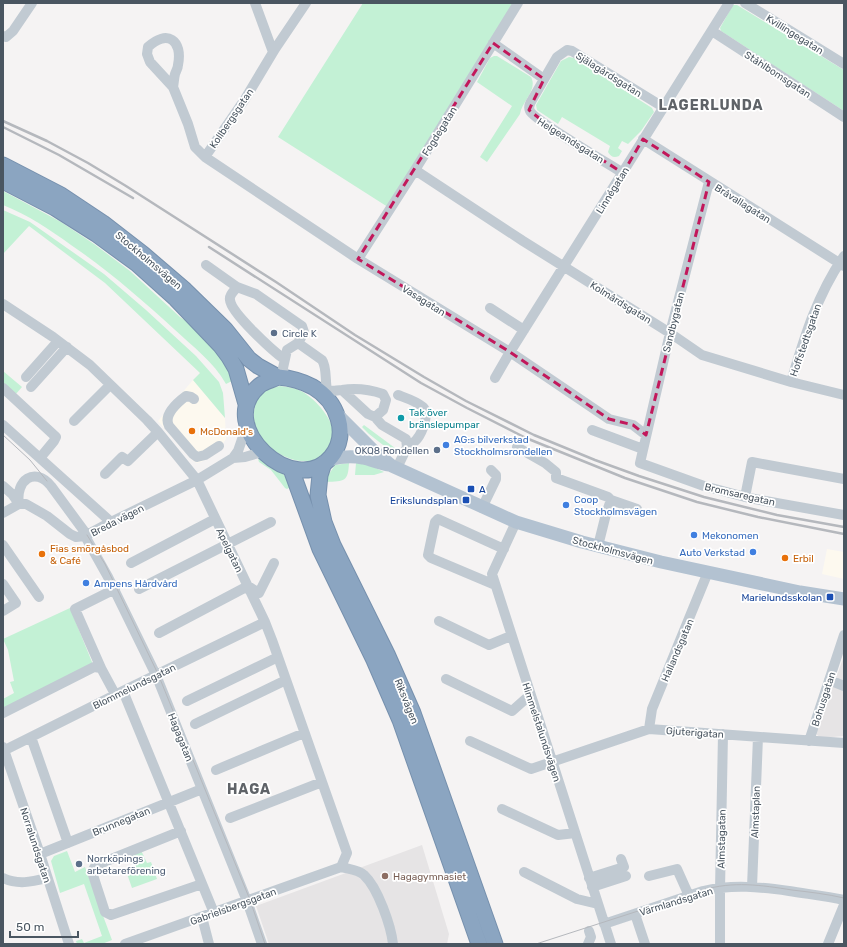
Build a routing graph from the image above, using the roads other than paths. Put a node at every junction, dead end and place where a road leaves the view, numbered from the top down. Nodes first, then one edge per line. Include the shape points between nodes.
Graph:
1 (32, 3) edge
2 (255, 3) edge
3 (306, 3) edge
4 (518, 3) edge
5 (729, 3) edge
6 (745, 3) edge
7 (712, 31) junction
8 (3, 36) edge
9 (493, 43) junction
10 (273, 52) junction
11 (844, 64) edge
12 (544, 80) junction
13 (173, 87) junction
14 (663, 107) junction
15 (844, 117) edge
16 (643, 139) junction
17 (204, 157) junction
18 (3, 165) edge
19 (415, 170) junction
20 (623, 173) junction
21 (3, 181) edge
22 (709, 182) junction
23 (358, 259) junction
24 (842, 262) edge
25 (206, 265) dead end
26 (564, 267) junction
27 (237, 287) junction
28 (3, 304) edge
29 (490, 308) dead end
30 (524, 330) junction
31 (670, 332) junction
32 (58, 341) junction
33 (298, 343) junction
34 (67, 348) junction
35 (510, 352) junction
36 (284, 359) junction
37 (26, 377) dead end
38 (281, 378) junction
39 (495, 378) dead end
40 (791, 382) junction
41 (110, 384) junction
42 (31, 387) dead end
43 (3, 388) edge
44 (342, 390) junction
45 (325, 392) junction
46 (398, 395) dead end
47 (844, 395) edge
48 (194, 399) dead end
49 (246, 404) junction
50 (338, 415) junction
51 (375, 416) junction
52 (74, 421) dead end
53 (3, 425) edge
54 (246, 425) junction
55 (592, 430) dead end
56 (158, 432) junction
57 (646, 435) junction
58 (219, 446) dead end
59 (407, 447) junction
60 (517, 447) dead end
61 (643, 449) junction
62 (262, 452) junction
63 (40, 458) junction
64 (233, 458) junction
65 (326, 462) junction
66 (640, 463) joint
67 (395, 467) junction
68 (291, 469) junction
69 (491, 470) dead end
70 (106, 474) dead end
71 (844, 479) edge
72 (197, 480) junction
73 (3, 486) edge
74 (745, 497) junction
75 (611, 500) junction
76 (19, 504) junction
77 (482, 508) junction
78 (637, 509) dead end
79 (3, 514) edge
80 (844, 515) edge
81 (215, 519) junction
82 (111, 522) junction
83 (271, 522) dead end
84 (516, 522) junction
85 (85, 536) junction
86 (227, 543) junction
87 (3, 545) edge
88 (598, 546) junction
89 (504, 549) junction
90 (131, 563) dead end
91 (274, 563) dead end
92 (708, 572) junction
93 (3, 584) edge
94 (248, 586) junction
95 (495, 586) junction
96 (115, 589) junction
97 (139, 589) dead end
98 (39, 597) dead end
99 (844, 599) edge
100 (3, 612) edge
101 (440, 621) dead end
102 (265, 622) junction
103 (159, 633) dead end
104 (844, 635) edge
105 (511, 636) junction
106 (278, 657) junction
107 (101, 668) junction
108 (156, 675) junction
109 (446, 679) dead end
110 (286, 680) junction
111 (829, 680) junction
112 (844, 686) edge
113 (119, 693) junction
114 (530, 695) junction
115 (187, 701) dead end
116 (3, 712) edge
117 (195, 724) dead end
118 (649, 729) junction
119 (304, 733) junction
120 (723, 734) junction
121 (32, 737) junction
122 (758, 737) junction
123 (470, 741) dead end
124 (809, 741) junction
125 (844, 743) edge
126 (4, 749) edge
127 (552, 763) junction
128 (216, 770) dead end
129 (322, 782) junction
130 (202, 789) junction
131 (169, 802) junction
132 (502, 809) dead end
133 (230, 818) dead end
134 (181, 831) junction
135 (575, 833) junction
136 (68, 843) junction
137 (40, 854) junction
138 (621, 859) dead end
139 (341, 867) junction
140 (524, 872) dead end
141 (626, 876) dead end
142 (649, 876) dead end
143 (3, 878) edge
144 (46, 878) junction
145 (591, 883) junction
146 (202, 884) junction
147 (752, 887) junction
148 (720, 888) junction
149 (689, 897) junction
150 (844, 900) edge
151 (247, 901) junction
152 (598, 904) junction
153 (844, 906) edge
154 (214, 913) junction
155 (634, 914) junction
156 (202, 917) junction
157 (604, 924) junction
158 (590, 932) dead end
159 (69, 944) edge
160 (125, 944) edge
161 (210, 944) edge
162 (262, 944) edge
163 (393, 944) edge
164 (479, 944) edge
165 (495, 944) edge
166 (588, 944) edge
167 (611, 944) edge
168 (645, 944) edge
169 (720, 944) edge
170 (828, 944) edge

1 - 8 street via 13,31 6,37
2 - 10 street
3 - 10 street, Kollbergsgatan
4 - 9 street, Fogdegatan
5 - 7 street, Linnégatan
6 - 11 street, Kvillingegatan
7 - 14 street, Linnégatan
7 - 15 street, Ståhlbomsgatan
9 - 12 street
9 - 19 street, Fogdegatan
10 - 17 street, Kollbergsgatan via 245,99
12 - 14 street, Själagårdsgatan via 557,57 567,50 572,51
12 - 20 street, Helgeandsgatan via 529,105 533,116
13 - 13 street, Kollbergsgatan via 178,66 178,48 166,37 153,42 146,54
13 - 17 street, Kollbergsgatan via 195,147
14 - 16 street, Linnégatan
16 - 20 street, Linnégatan
16 - 22 street, Bråvallagatan
17 - 23 street, Vasagatan
18 - 38 highway, Stockholmsvägen via 61,195 138,249 225,329 249,359
19 - 23 street, Fogdegatan
19 - 26 street, Kolmårdsgatan
20 - 26 street, Linnégatan
21 - 49 highway, Stockholmsvägen via 55,208 96,234 159,284 229,357 236,370
22 - 24 street, Bråvallagatan
22 - 31 street, Sandbygatan
23 - 35 street, Vasagatan
24 - 40 street, Hoffstedtsgatan via 815,308
25 - 27 street
26 - 30 street, Linnégatan
26 - 31 street, Kolmårdsgatan
27 - 33 street via 256,294 302,326 304,332
27 - 36 street via 230,296 234,309 265,344
28 - 32 street, Apelgatan
29 - 30 street
30 - 35 street, Linnégatan
31 - 40 street, Kolmårdsgatan via 702,355
31 - 57 street, Sandbygatan
32 - 34 street, Apelgatan
32 - 37 street
33 - 36 street via 287,350
33 - 45 street via 325,365
34 - 41 street, Apelgatan
34 - 42 street
35 - 39 street, Linnégatan
35 - 57 street, Vasagatan via 609,420 633,425
36 - 38 street
38 - 45 highway via 289,378
38 - 49 highway via 260,385
40 - 47 street, Kolmårdsgatan
41 - 52 street
41 - 56 street, Apelgatan
43 - 63 street via 56,437
44 - 45 street
44 - 51 street via 368,414
44 - 51 street via 374,391 383,394 386,400 382,410
45 - 50 highway
46 - 59 street via 426,411 426,419 417,439
48 - 58 street via 186,396 176,406 168,415 168,426 197,457
49 - 54 highway
50 - 65 highway via 340,439 336,451
50 - 67 main road, Stockholmsvägen via 373,450
51 - 59 street via 382,425 406,440
53 - 63 street
54 - 62 highway
54 - 64 street via 238,451
55 - 61 street
56 - 70 street via 128,461 122,457
56 - 72 street, Apelgatan
57 - 61 street, Sandbygatan
59 - 67 street
60 - 75 street via 545,463 556,472 556,478
61 - 66 street, Sandbygatan
62 - 64 street, Breda vägen via 245,458
62 - 68 highway
63 - 82 street
64 - 72 street, Breda vägen
65 - 67 main road, Stockholmsvägen via 335,458 354,457
65 - 68 highway via 312,468
65 - 165 highway, Riksvägen via 320,475 318,495 324,522 413,713
66 - 74 street, Bromsaregatan via 704,486
67 - 77 main road, Stockholmsvägen
68 - 164 highway, Riksvägen via 320,550 374,660 400,720
69 - 77 street via 496,479
71 - 74 street via 752,462
72 - 81 street, Apelgatan
72 - 82 street, Breda vägen
73 - 76 street
74 - 80 street, Bromsaregatan
75 - 78 street
75 - 88 street
76 - 79 street
76 - 85 street, Breda vägen via 32,507 76,537
76 - 85 street, Hagagatan via 19,490 24,480 39,478
77 - 84 main road, Stockholmsvägen
81 - 86 street, Apelgatan
81 - 90 street
82 - 85 street, Breda vägen
83 - 86 street
84 - 88 main road, Stockholmsvägen
84 - 89 street, Himmelstalundsvägen
85 - 96 street, Hagagatan
86 - 94 street, Apelgatan
86 - 97 street
87 - 98 street
88 - 92 main road, Stockholmsvägen
89 - 95 street, Himmelstalundsvägen via 492,574
89 - 95 street via 438,519 434,522 428,555
91 - 94 street via 259,593
92 - 99 main road, Stockholmsvägen
92 - 118 street, Hallandsgatan via 652,709
93 - 100 street via 16,603
94 - 102 street, Apelgatan
94 - 103 street
95 - 105 street, Himmelstalundsvägen
96 - 107 street via 75,609
96 - 108 street, Hagagatan
101 - 105 street via 489,645
102 - 106 street, Apelgatan
102 - 108 street, Blommelundsgatan
104 - 111 street, Bohusgatan
105 - 114 street, Himmelstalundsvägen
106 - 110 street, Apelgatan
106 - 115 street
107 - 113 street
107 - 116 street via 94,667
108 - 113 street, Blommelundsgatan
108 - 130 street, Hagagatan
109 - 114 street via 512,711
110 - 117 street
110 - 119 street, Apelgatan
111 - 112 street
111 - 124 street, Bohusgatan
113 - 121 street, Blommelundsgatan
113 - 131 street
114 - 127 street, Himmelstalundsvägen
118 - 120 street, Gjuterigatan
118 - 127 street, Gjuterigatan
119 - 128 street
119 - 129 street, Apelgatan
120 - 122 street, Gjuterigatan
120 - 148 street, Almstagatan
121 - 126 street, Blommelundsgatan
121 - 136 street
122 - 124 street, Gjuterigatan
122 - 147 street, Almstaplan
123 - 127 street, Gjuterigatan via 531,769
124 - 125 street, Gjuterigatan
126 - 137 street, Norralundsgatan
127 - 135 street, Himmelstalundsvägen
129 - 133 street
129 - 139 street, Apelgatan via 347,853
130 - 131 street, Brunnegatan
130 - 151 street, Hagagatan
131 - 134 street
131 - 136 street, Brunnegatan
132 - 135 street via 558,835
134 - 146 street
134 - 146 street via 94,868 92,872 105,912 111,915
135 - 145 street, Himmelstalundsvägen
136 - 137 street, Brunnegatan
137 - 144 street, Norralundsgatan
138 - 145 street via 624,867
139 - 151 street, Gabrielsbergsgatan
139 - 163 street via 363,874 374,887 392,933
140 - 152 street via 576,899
141 - 145 street
142 - 149 street via 677,869
143 - 144 street via 11,882 26,883
144 - 159 street, Norralundsgatan
145 - 152 street, Himmelstalundsvägen
146 - 154 street
147 - 148 street, Värmlandsgatan
147 - 150 street, Värmlandsgatan
148 - 149 street, Värmlandsgatan
148 - 169 street, Almstagatan
149 - 155 street, Värmlandsgatan
151 - 154 street, Gabrielsbergsgatan
151 - 162 street, Hagagatan
152 - 157 street, Himmelstalundsvägen
153 - 170 street
154 - 156 street, Gabrielsbergsgatan
155 - 157 street, Värmlandsgatan
155 - 168 street
156 - 160 street, Gabrielsbergsgatan
156 - 161 street
157 - 167 street, Himmelstalundsvägen
158 - 166 street

